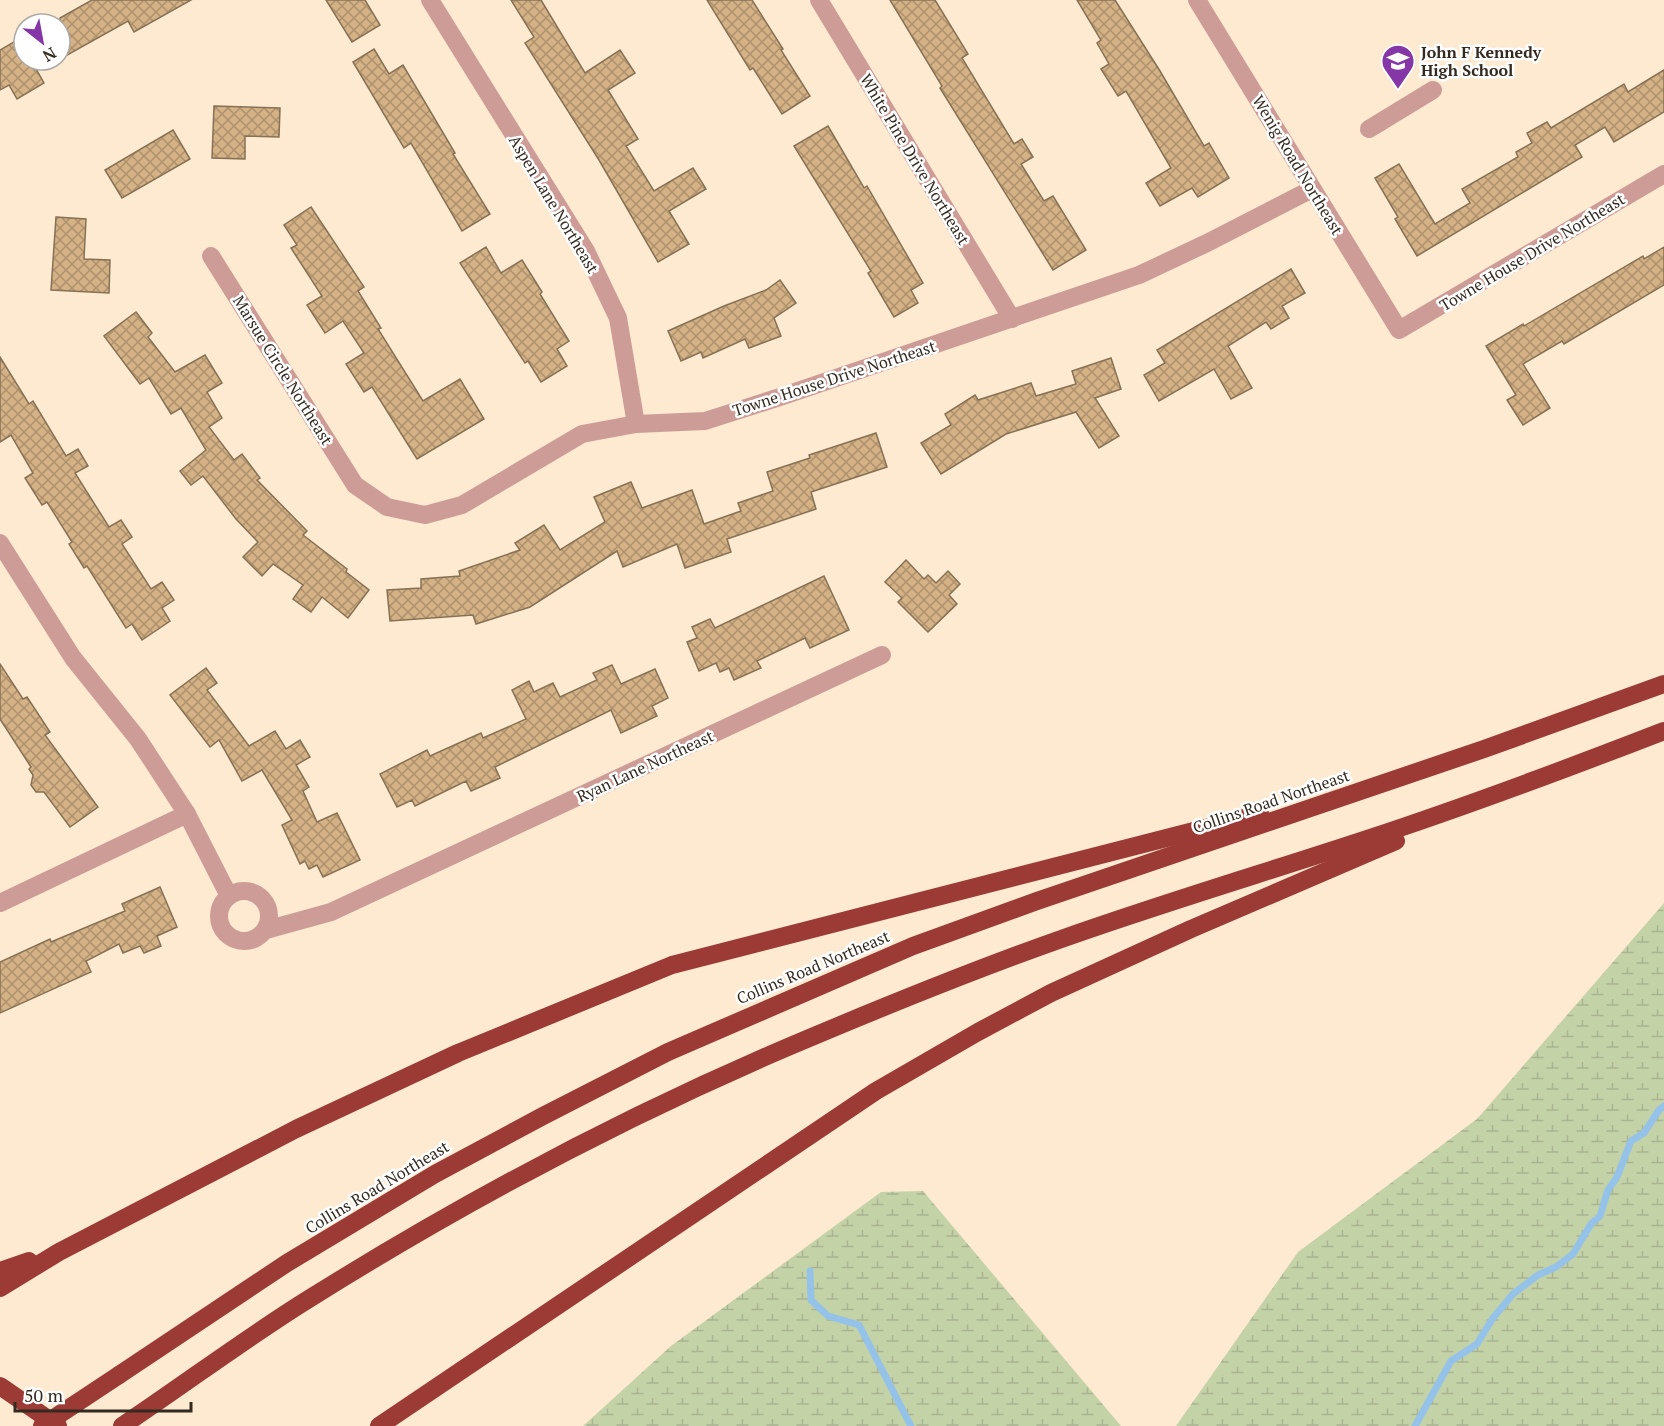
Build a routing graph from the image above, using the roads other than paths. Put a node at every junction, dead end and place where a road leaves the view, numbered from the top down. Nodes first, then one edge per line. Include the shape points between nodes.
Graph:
1 (430, 0) edge
2 (819, 0) edge
3 (1197, 0) edge
4 (1433, 90) dead end
5 (1369, 129) dead end
6 (1664, 174) edge
7 (1312, 189) junction
8 (211, 256) dead end
9 (1012, 319) junction
10 (1399, 330) joint
11 (636, 424) junction
12 (355, 484) joint
13 (0, 543) edge
14 (882, 655) dead end
15 (1664, 684) edge
16 (1664, 731) edge
17 (1542, 778) junction
18 (1387, 782) junction
19 (187, 814) junction
20 (229, 896) junction
21 (0, 903) edge
22 (266, 930) junction
23 (59, 1252) junction
24 (0, 1271) edge
25 (0, 1288) edge
26 (0, 1386) edge
27 (42, 1426) edge
28 (58, 1426) edge
29 (122, 1426) edge
30 (379, 1426) edge

1 - 11 street, Aspen Lane Northeast via 586,251 618,318
2 - 9 street, White Pine Drive Northeast
3 - 7 street, Wenig Road Northeast
4 - 5 street
6 - 10 street, Towne House Drive Northeast
7 - 9 street, Towne House Drive Northeast via 1139,274
7 - 10 street, Wenig Road Northeast
8 - 12 street, Marsue Circle Northeast
9 - 11 street, Towne House Drive Northeast via 705,420
11 - 12 street, Towne House Drive Northeast via 582,434 462,505 426,515 387,507
13 - 19 street via 74,658 138,739
14 - 22 street, Ryan Lane Northeast via 331,912
15 - 18 highway, Collins Road Northeast
16 - 17 highway
17 - 29 highway via 1065,937 787,1047 455,1211 309,1298
17 - 30 highway via 1191,929 978,1032 866,1097
18 - 23 highway via 672,965 458,1053 296,1128
18 - 27 highway, Collins Road Northeast, bridge via 913,945 668,1052 435,1174 287,1263
19 - 20 street
19 - 21 street
20 - 22 street via 246,891 262,898 270,913
20 - 22 street via 219,917 229,937 252,941
23 - 24 highway
23 - 25 highway
26 - 28 highway

